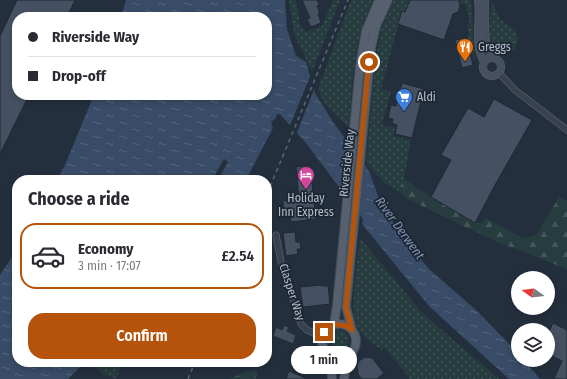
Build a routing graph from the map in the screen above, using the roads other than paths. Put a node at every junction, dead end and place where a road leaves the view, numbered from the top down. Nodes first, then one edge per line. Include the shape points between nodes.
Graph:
1 (379, 0) edge
2 (388, 0) edge
3 (478, 0) edge
4 (485, 0) edge
5 (492, 57) junction
6 (484, 62) junction
7 (499, 73) junction
8 (360, 113) junction
9 (567, 130) edge
10 (348, 234) junction
11 (276, 235) dead end
12 (334, 324) junction
13 (352, 330) junction
14 (323, 337) junction
15 (348, 355) junction
16 (330, 356) junction
17 (332, 379) edge
18 (344, 379) edge

1 - 8 main road, Riverside Way via 364,42
2 - 8 main road, Riverside Way via 376,26 370,48
3 - 6 street via 478,37
4 - 5 street via 486,41
5 - 6 street
5 - 7 street via 500,62
6 - 7 street via 483,69 488,75 494,76
7 - 9 street via 515,90
8 - 10 main road, Riverside Way
10 - 12 main road, Riverside Way
10 - 13 main road, Riverside Way via 346,307
11 - 14 street, Clasper Way via 281,262 301,324 307,330
12 - 13 main road
12 - 14 main road via 327,329
13 - 15 main road via 356,343
14 - 16 main road via 323,346
15 - 16 main road via 336,358
15 - 18 main road
16 - 17 main road

